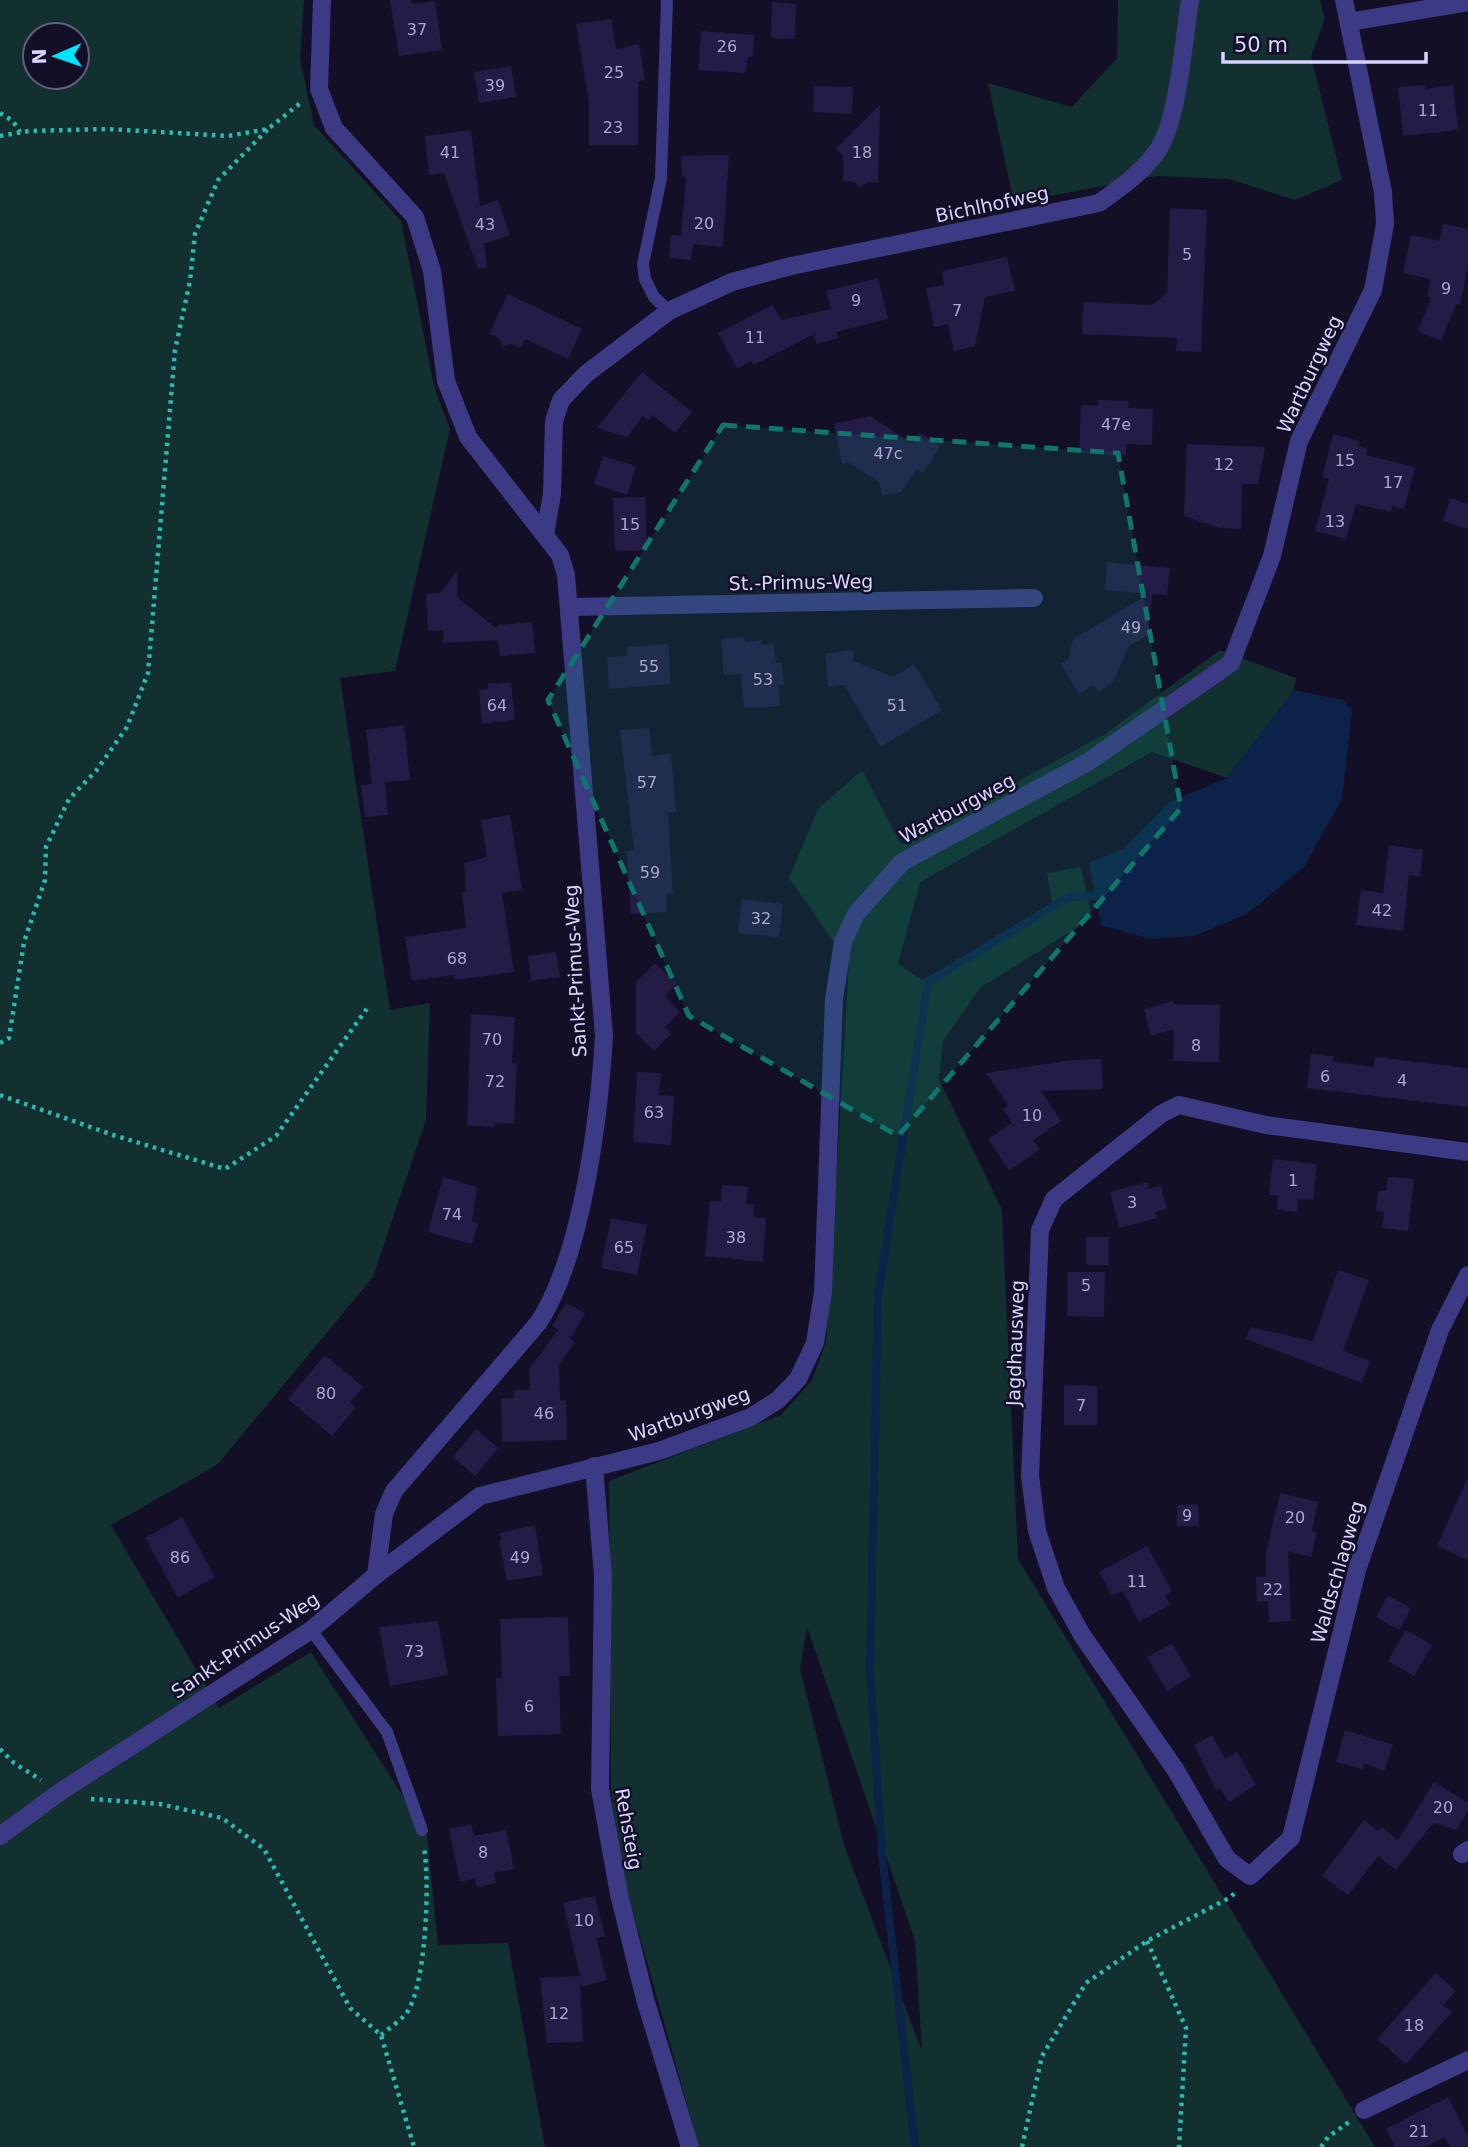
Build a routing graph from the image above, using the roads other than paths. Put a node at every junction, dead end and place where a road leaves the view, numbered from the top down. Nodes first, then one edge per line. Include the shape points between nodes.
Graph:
1 (322, 0) edge
2 (667, 0) edge
3 (1190, 0) edge
4 (1344, 0) edge
5 (1468, 2) edge
6 (1349, 22) junction
7 (669, 311) junction
8 (545, 535) junction
9 (1034, 598) dead end
10 (570, 607) junction
11 (1468, 1152) edge
12 (1468, 1275) edge
13 (594, 1466) junction
14 (376, 1575) junction
15 (311, 1630) junction
16 (422, 1830) road end
17 (0, 1836) edge
18 (1250, 1875) joint
19 (1468, 2060) edge
20 (1364, 2110) road end
21 (690, 2147) edge

1 - 8 street, Sankt-Primus-Weg via 319,89 334,128 415,217 432,271 446,381 468,436
2 - 7 lane via 661,178 643,264 654,297
3 - 7 street, Bichlhofweg via 1172,113 1158,151 1129,183 1099,202 791,266 732,282
4 - 6 street, Wartburgweg
5 - 6 street
6 - 13 street, Wartburgweg via 1383,192 1381,252 1373,290 1299,441 1272,556 1231,663 1088,762 902,862 856,914 843,942 834,999 823,1292 815,1343 798,1379 778,1400 751,1417 659,1451
7 - 8 street, Bichlhofweg via 586,373 561,400 554,421 552,494
8 - 10 street, Sankt-Primus-Weg via 560,555
9 - 10 street, St.-Primus-Weg
10 - 14 street, Sankt-Primus-Weg via 604,1036 590,1161 554,1300 394,1492 384,1514
11 - 18 street, Jagdhausweg via 1266,1125 1179,1105 1161,1114 1054,1199 1040,1230 1030,1476 1041,1543 1056,1588 1082,1634 1175,1769 1227,1859
12 - 18 street, Waldschlagweg via 1435,1343 1357,1570 1291,1838
13 - 14 street, Wartburgweg via 480,1496
13 - 21 street, Rehsteig via 603,1576 600,1790 645,1999
14 - 15 street, Sankt-Primus-Weg
15 - 16 lane via 387,1732
15 - 17 street, Sankt-Primus-Weg via 60,1791
19 - 20 street

